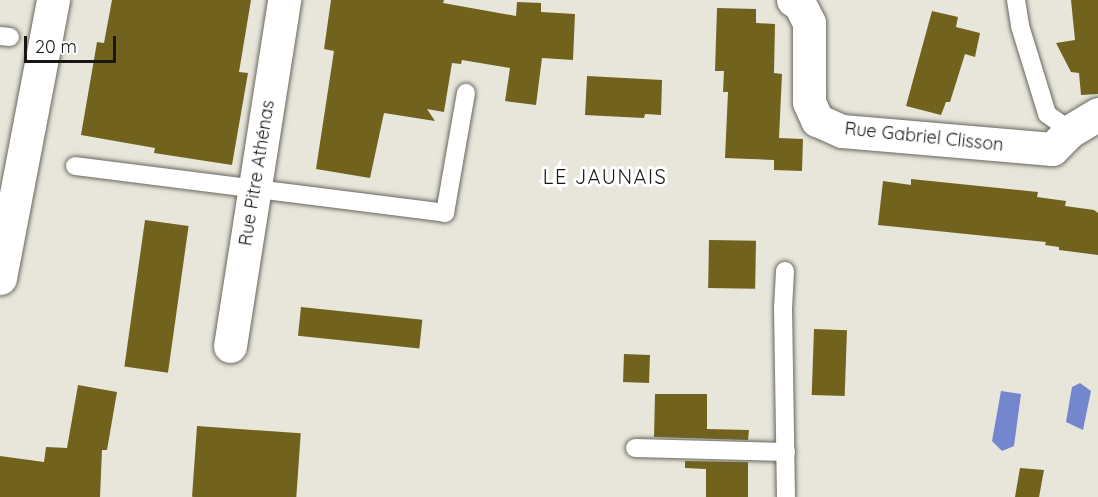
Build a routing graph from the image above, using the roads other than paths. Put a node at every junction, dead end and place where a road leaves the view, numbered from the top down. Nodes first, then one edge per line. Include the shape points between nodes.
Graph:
1 (53, 0) edge
2 (284, 0) edge
3 (793, 0) edge
4 (1016, 0) edge
5 (466, 93) dead end
6 (1098, 114) edge
7 (1061, 140) junction
8 (75, 166) dead end
9 (255, 191) junction
10 (785, 272) dead end
11 (0, 278) edge
12 (230, 346) dead end
13 (635, 448) dead end
14 (786, 452) junction
15 (786, 497) edge

1 - 11 street
2 - 9 street, Rue Pitre Athénas
3 - 7 street, Rue Gabriel Clisson via 800,3 810,23 809,102 817,120 842,131
4 - 7 lane via 1047,114
5 - 9 lane via 445,213
6 - 7 street
8 - 9 lane
9 - 12 street, Rue Pitre Athénas
10 - 14 lane
13 - 14 lane
14 - 15 lane

